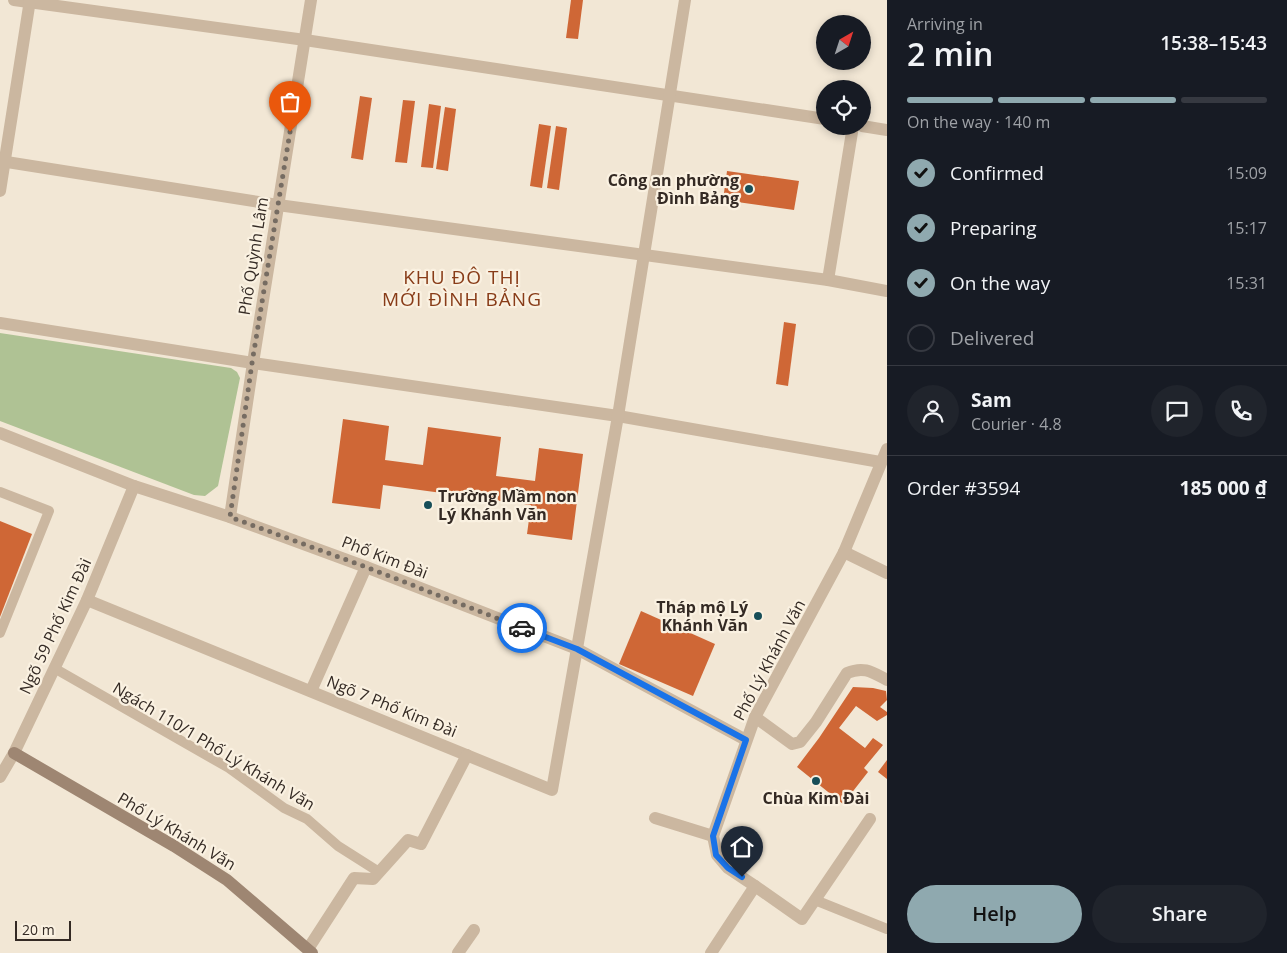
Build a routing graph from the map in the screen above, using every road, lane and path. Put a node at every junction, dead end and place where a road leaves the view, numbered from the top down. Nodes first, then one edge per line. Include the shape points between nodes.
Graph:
1 (14, 0) edge
2 (311, 0) edge
3 (685, 0) edge
4 (30, 1) edge
5 (305, 40) junction
6 (670, 95) junction
7 (816, 119) edge
8 (871, 127) edge
9 (887, 130) edge
10 (852, 135) edge
11 (2, 162) edge
12 (0, 191) edge
13 (278, 205) junction
14 (644, 254) junction
15 (828, 280) junction
16 (887, 291) edge
17 (0, 324) edge
18 (252, 363) junction
19 (618, 416) junction
20 (0, 433) edge
21 (887, 449) edge
22 (880, 462) junction
23 (134, 486) junction
24 (0, 492) edge
25 (230, 517) junction
26 (844, 552) junction
27 (366, 567) junction
28 (887, 573) edge
29 (87, 600) junction
30 (0, 633) edge
31 (577, 649) junction
32 (54, 668) junction
33 (887, 680) edge
34 (311, 691) junction
35 (755, 718) junction
36 (746, 740) junction
37 (14, 753) junction
38 (467, 755) junction
39 (0, 777) edge
40 (655, 818) dead end
41 (870, 819) dead end
42 (713, 836) junction
43 (379, 872) junction
44 (755, 886) junction
45 (815, 900) junction
46 (887, 929) edge
47 (474, 930) dead end
48 (310, 951) edge
49 (458, 953) edge
50 (711, 953) edge

1 - 4 street
2 - 5 street, Phố Quỳnh Lâm
3 - 6 street
4 - 5 street
4 - 11 street
5 - 6 street
5 - 13 street, Phố Quỳnh Lâm
6 - 7 street
6 - 14 street
8 - 9 street
10 - 15 street
11 - 12 street
11 - 13 street
13 - 14 street
13 - 18 street, Phố Quỳnh Lâm
14 - 15 street
14 - 19 street
15 - 16 street
17 - 18 street
18 - 19 street
18 - 25 street, Phố Quỳnh Lâm
19 - 22 street
19 - 31 street
20 - 23 street, Phố Kim Đài
21 - 22 street, Phố Lý Khánh Văn
22 - 26 street, Phố Lý Khánh Văn
23 - 25 street, Phố Kim Đài
23 - 29 street, Ngõ 59 Phố Kim Đài
24 - 30 lane via 49,511
25 - 27 street, Phố Kim Đài
26 - 28 street
26 - 35 street, Phố Lý Khánh Văn
27 - 31 street, Phố Kim Đài
27 - 34 street
29 - 32 street, Ngõ 59 Phố Kim Đài
29 - 34 street, Ngõ 7 Phố Kim Đài
31 - 36 street, Phố Kim Đài
31 - 38 street, Ngõ 7 Phố Kim Đài via 552,790
32 - 37 street, Ngõ 59 Phố Kim Đài
32 - 43 lane, Ngách 110/1 Phố Lý Khánh Văn via 229,768 284,808 307,819 338,846
33 - 35 street via 868,670 847,673 800,742 792,744
34 - 38 street, Ngõ 7 Phố Kim Đài
35 - 36 street, Phố Lý Khánh Văn
36 - 42 street, Phố Lý Khánh Văn
37 - 39 street, Ngõ 59 Phố Kim Đài
37 - 48 main road, Phố Lý Khánh Văn via 227,880
38 - 43 street via 421,844 408,840
40 - 42 street
41 - 45 street
42 - 44 street via 716,855 728,868
43 - 48 street via 373,879 354,878
44 - 45 street via 802,919
44 - 50 street
45 - 46 lane
47 - 49 street

